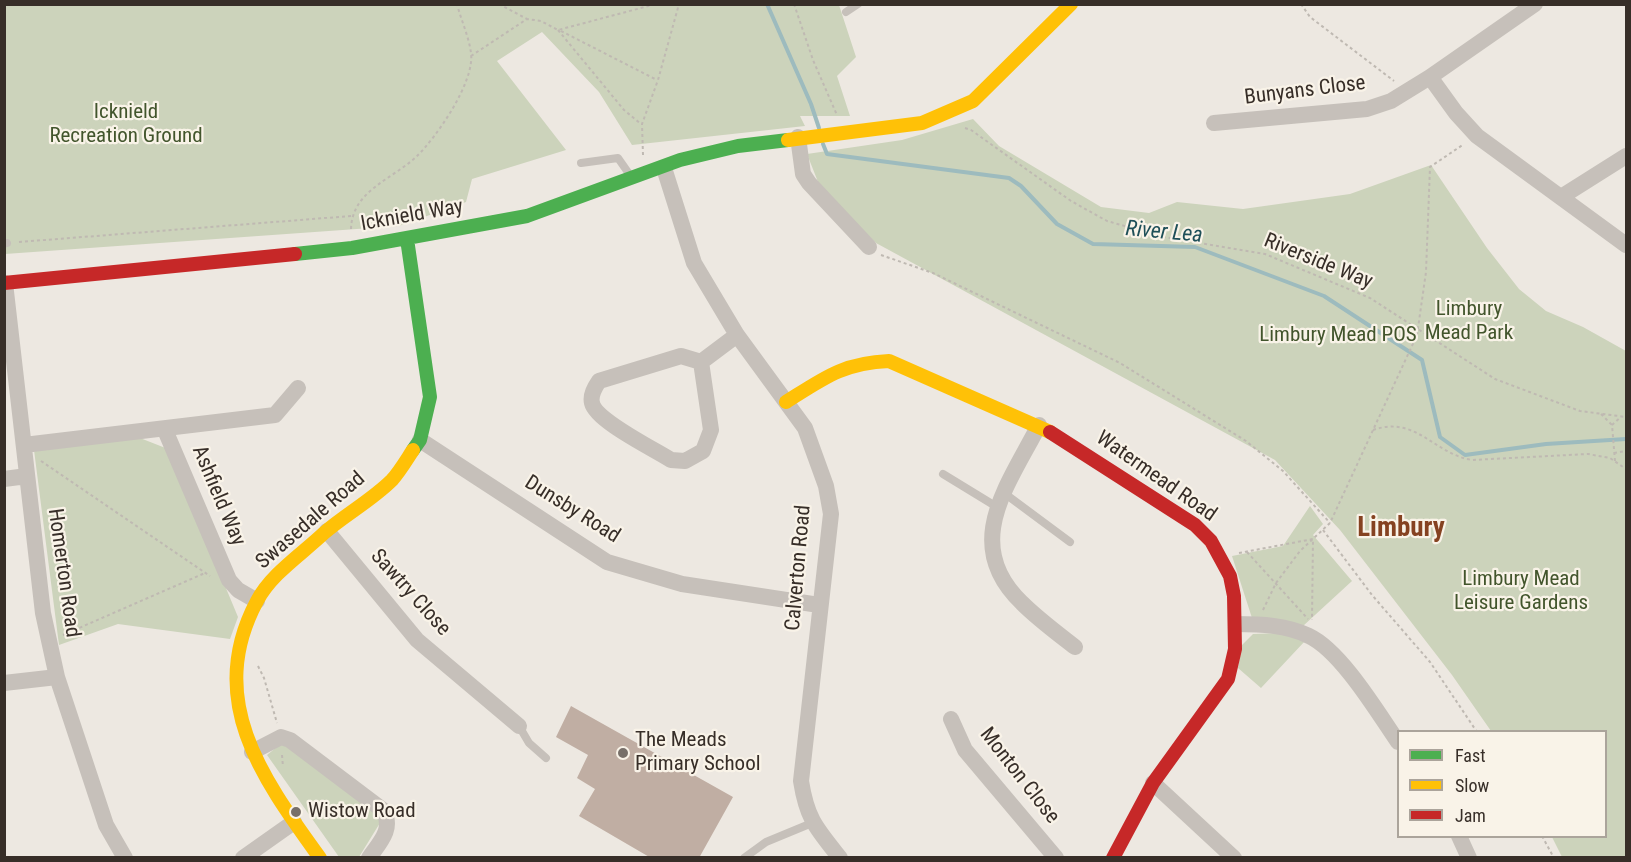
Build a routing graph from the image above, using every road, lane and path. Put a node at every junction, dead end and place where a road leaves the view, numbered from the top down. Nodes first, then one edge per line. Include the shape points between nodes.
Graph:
1 (457, 4) edge
2 (499, 4) edge
3 (656, 4) edge
4 (679, 4) edge
5 (794, 4) edge
6 (858, 4) edge
7 (1071, 4) edge
8 (1301, 4) edge
9 (1535, 4) edge
10 (846, 12) dead end
11 (527, 20) junction
12 (558, 30) junction
13 (471, 56) junction
14 (1430, 77) junction
15 (658, 80) junction
16 (1409, 91) junction
17 (1214, 123) dead end
18 (642, 124) junction
19 (833, 128) junction
20 (965, 128) dead end
21 (1477, 135) junction
22 (798, 138) junction
23 (1626, 156) edge
24 (581, 163) dead end
25 (664, 168) junction
26 (638, 177) junction
27 (1561, 197) junction
28 (351, 216) junction
29 (351, 235) dead end
30 (407, 239) junction
31 (6, 243) edge
32 (1626, 245) edge
33 (869, 247) joint
34 (5, 283) edge
35 (1418, 329) junction
36 (737, 335) junction
37 (701, 362) junction
38 (298, 388) dead end
39 (786, 402) junction
40 (1601, 413) junction
41 (1625, 417) edge
42 (1039, 425) junction
43 (1612, 425) junction
44 (165, 430) junction
45 (1372, 430) junction
46 (420, 440) junction
47 (24, 447) junction
48 (1626, 451) edge
49 (1614, 453) junction
50 (1614, 461) junction
51 (1626, 469) edge
52 (943, 474) dead end
53 (27, 476) junction
54 (4, 479) edge
55 (1000, 500) junction
56 (1330, 523) junction
57 (1323, 530) junction
58 (327, 531) junction
59 (1313, 539) junction
60 (1070, 542) dead end
61 (1247, 552) junction
62 (1221, 556) junction
63 (205, 573) junction
64 (229, 580) junction
65 (1276, 583) junction
66 (257, 601) junction
67 (819, 605) junction
68 (1236, 624) junction
69 (1259, 624) junction
70 (243, 638) junction
71 (49, 641) junction
72 (1075, 647) dead end
73 (57, 677) junction
74 (4, 682) edge
75 (951, 719) dead end
76 (519, 726) joint
77 (1476, 730) edge
78 (281, 737) junction
79 (1397, 741) edge
80 (252, 752) junction
81 (546, 758) dead end
82 (284, 769) dead end
83 (1153, 783) junction
84 (294, 822) junction
85 (812, 824) junction
86 (1459, 838) edge
87 (1543, 838) edge
88 (125, 858) edge
89 (243, 858) edge
90 (320, 858) edge
91 (369, 858) edge
92 (744, 858) edge
93 (840, 858) edge
94 (1056, 858) edge
95 (1113, 858) edge
96 (1234, 858) edge
97 (1469, 858) edge
98 (1554, 858) edge

1 - 13 path
2 - 11 path
3 - 12 path
4 - 15 path
5 - 19 path via 837,114
6 - 10 lane
7 - 19 street, Icknield Way via 973,101 922,123 874,131
8 - 16 path via 1310,17
9 - 14 street, Bunyans Close
11 - 12 path via 541,21
11 - 13 path
12 - 15 path
12 - 18 path via 624,110
13 - 28 path via 465,85 445,120 416,157 369,190
14 - 16 street, Bunyans Close
14 - 21 street
15 - 18 path
16 - 17 street, Bunyans Close via 1367,109
18 - 26 path
19 - 22 street, Icknield Way
20 - 35 path, Riverside Way via 1107,221 1164,237 1265,254 1370,298
21 - 27 street
21 - 35 path via 1430,167 1426,273
22 - 25 street, Icknield Way via 738,146 680,160
22 - 33 street via 803,174
23 - 27 street
24 - 26 lane via 618,158
25 - 26 street, Icknield Way
25 - 36 street, Calverton Road via 694,263
26 - 30 street, Icknield Way via 527,216
27 - 32 street
28 - 29 path
28 - 31 path
30 - 34 street, Icknield Way
30 - 46 street, Swasedale Road via 430,397
33 - 56 path via 884,257 933,273 1120,363 1246,441 1283,471
34 - 47 street, Homerton Road
35 - 40 path, Riverside Way via 1495,379 1580,411
35 - 45 path
36 - 37 street
36 - 39 street, Calverton Road
37 - 37 street via 711,430 703,451 685,460 671,460 599,415 591,402 599,381 681,356
38 - 44 street, Ashfield Way via 275,415
39 - 42 street, Watermead Road via 837,370 865,362 888,361
39 - 67 street, Calverton Road via 805,428 816,454 831,514
40 - 41 path, Riverside Way
40 - 43 path
41 - 43 path
42 - 55 street
42 - 62 street, Watermead Road via 1094,456 1196,525
43 - 49 path
44 - 47 street, Ashfield Way
44 - 64 street, Ashfield Way
45 - 50 path via 1405,427 1455,457 1472,460 1588,454
45 - 56 path
46 - 58 street, Swasedale Road via 393,479
46 - 67 street, Dunsby Road via 607,562 682,584
47 - 53 street, Homerton Road
47 - 63 path
48 - 49 path
49 - 50 path
50 - 51 path
52 - 55 lane
53 - 54 street
53 - 71 street, Homerton Road
55 - 60 lane
55 - 72 street via 990,531 994,558 1005,584 1021,603
56 - 57 path
57 - 59 path
57 - 77 path via 1365,587 1430,662
58 - 66 street, Swasedale Road via 271,582
58 - 76 street, Sawtry Close via 417,640
59 - 61 path
59 - 65 path
59 - 65 path via 1312,623
61 - 62 path
61 - 65 path
62 - 68 street, Watermead Road via 1230,576
63 - 64 path via 223,585
63 - 71 path
64 - 66 street, Ashfield Way
65 - 69 path
66 - 70 street, Swasedale Road
67 - 85 street, Calverton Road via 801,781
68 - 69 street
68 - 83 street, Watermead Road via 1228,679
69 - 79 street via 1304,634 1330,652
70 - 78 path via 264,678
70 - 80 street, Swasedale Road via 235,678 239,717
71 - 73 street, Homerton Road
73 - 74 street
73 - 88 street, Homerton Road via 106,825
75 - 94 street, Monton Close via 965,750
76 - 81 lane
78 - 80 street
78 - 82 path
78 - 91 street via 384,811 388,829
80 - 84 street, Swasedale Road
83 - 95 street, Watermead Road
83 - 96 street
84 - 89 street
84 - 90 street, Swasedale Road
85 - 92 lane via 766,842
85 - 93 street, Calverton Road
86 - 97 street
87 - 98 path

